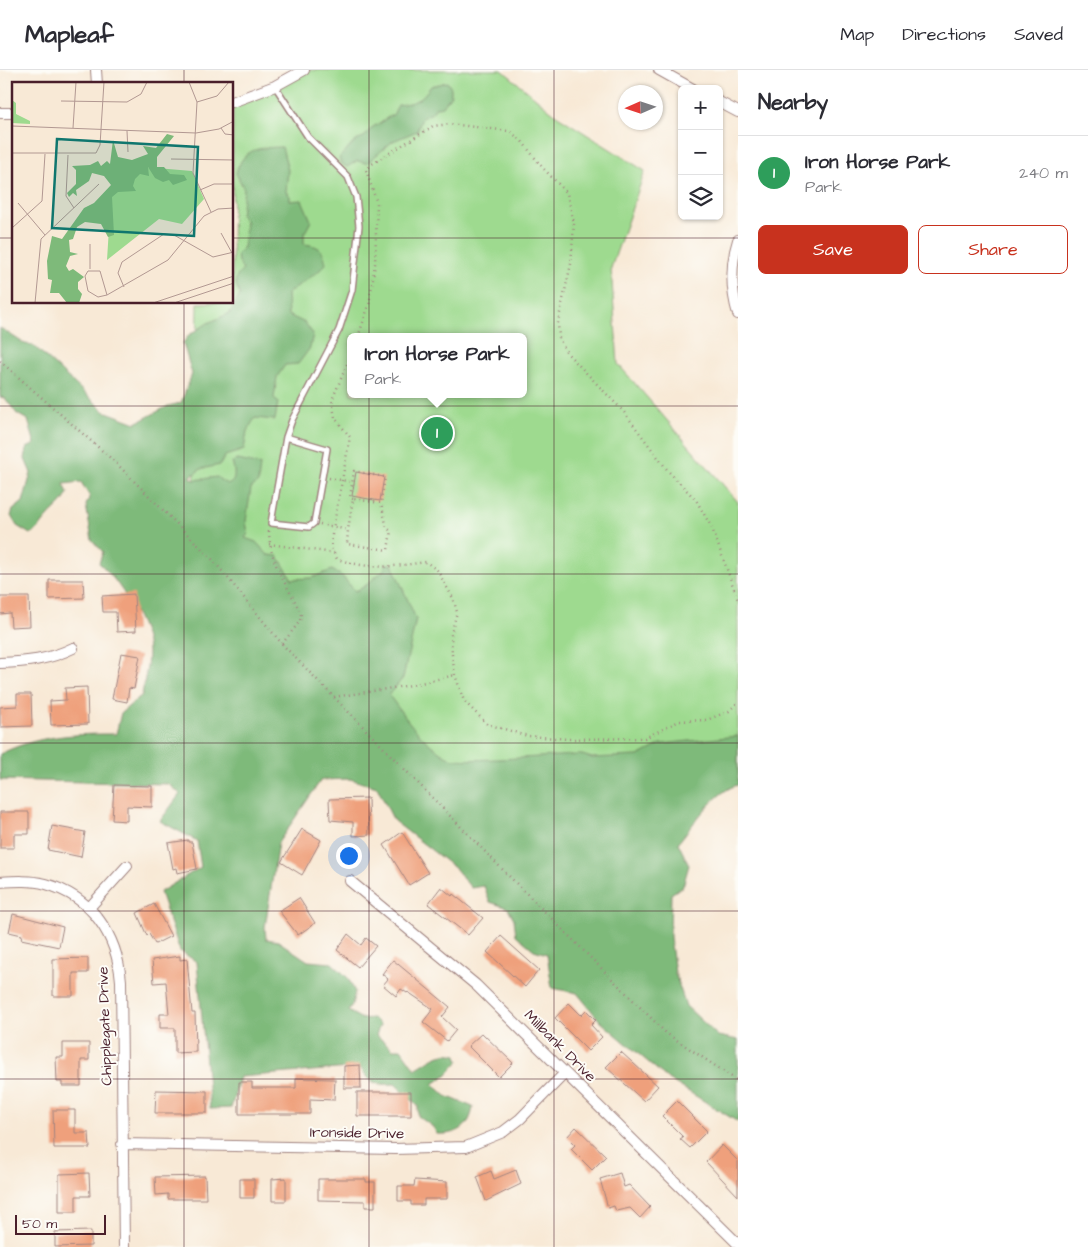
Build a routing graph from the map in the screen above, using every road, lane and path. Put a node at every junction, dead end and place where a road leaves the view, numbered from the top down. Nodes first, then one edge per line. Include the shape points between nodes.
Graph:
1 (304, 70) edge
2 (659, 70) edge
3 (686, 85) edge
4 (275, 86) junction
5 (234, 101) edge
6 (723, 104) edge
7 (738, 112) edge
8 (738, 240) edge
9 (738, 314) edge
10 (359, 333) edge
11 (0, 361) edge
12 (347, 364) edge
13 (286, 436) junction
14 (322, 477) junction
15 (352, 482) junction
16 (353, 499) junction
17 (380, 503) junction
18 (271, 523) junction
19 (314, 523) junction
20 (348, 530) junction
21 (269, 544) junction
22 (334, 553) junction
23 (738, 600) edge
24 (282, 644) junction
25 (73, 648) dead end
26 (0, 663) edge
27 (455, 675) junction
28 (334, 696) junction
29 (738, 702) edge
30 (127, 866) dead end
31 (350, 881) dead end
32 (0, 882) edge
33 (89, 908) junction
34 (565, 1073) junction
35 (738, 1081) edge
36 (122, 1144) junction
37 (738, 1244) edge
38 (124, 1247) edge

1 - 4 street
2 - 3 street
4 - 5 street
4 - 13 lane via 308,137 348,177 356,197 359,226 352,290 339,330
6 - 7 street
8 - 9 street via 732,283
10 - 23 path via 369,305 378,203 366,170 433,126 450,124 509,131 521,140 567,193 574,223 571,264 558,322 559,339 567,353 624,412 669,472 696,500 712,528
11 - 24 path via 115,462 213,560
12 - 22 path via 332,400 335,418 350,437 332,535
13 - 14 lane via 327,449
13 - 18 lane
14 - 15 path
14 - 19 lane
15 - 16 path via 350,498
15 - 17 path via 354,471 386,477
16 - 17 path
16 - 20 path
17 - 20 path via 391,532 387,551 347,544
18 - 19 lane via 309,527
18 - 21 path
19 - 20 path
21 - 22 path
21 - 24 path via 280,578 301,614 300,621
22 - 27 path via 337,559 360,567 426,562 437,570 457,612 451,634
24 - 28 path
25 - 26 street via 30,662
27 - 28 path
27 - 29 path via 464,701 487,724 528,736 645,738 679,721 707,720 729,711
28 - 35 path via 666,1033
30 - 33 street
31 - 34 street, Millbank Drive via 476,985
32 - 33 street, Chipplegate Drive via 46,884 65,891
33 - 36 street, Chipplegate Drive via 108,930 120,965
34 - 36 street, Ironside Drive via 503,1132 466,1147 395,1149
34 - 37 street, Millbank Drive
36 - 38 street, Chipplegate Drive

